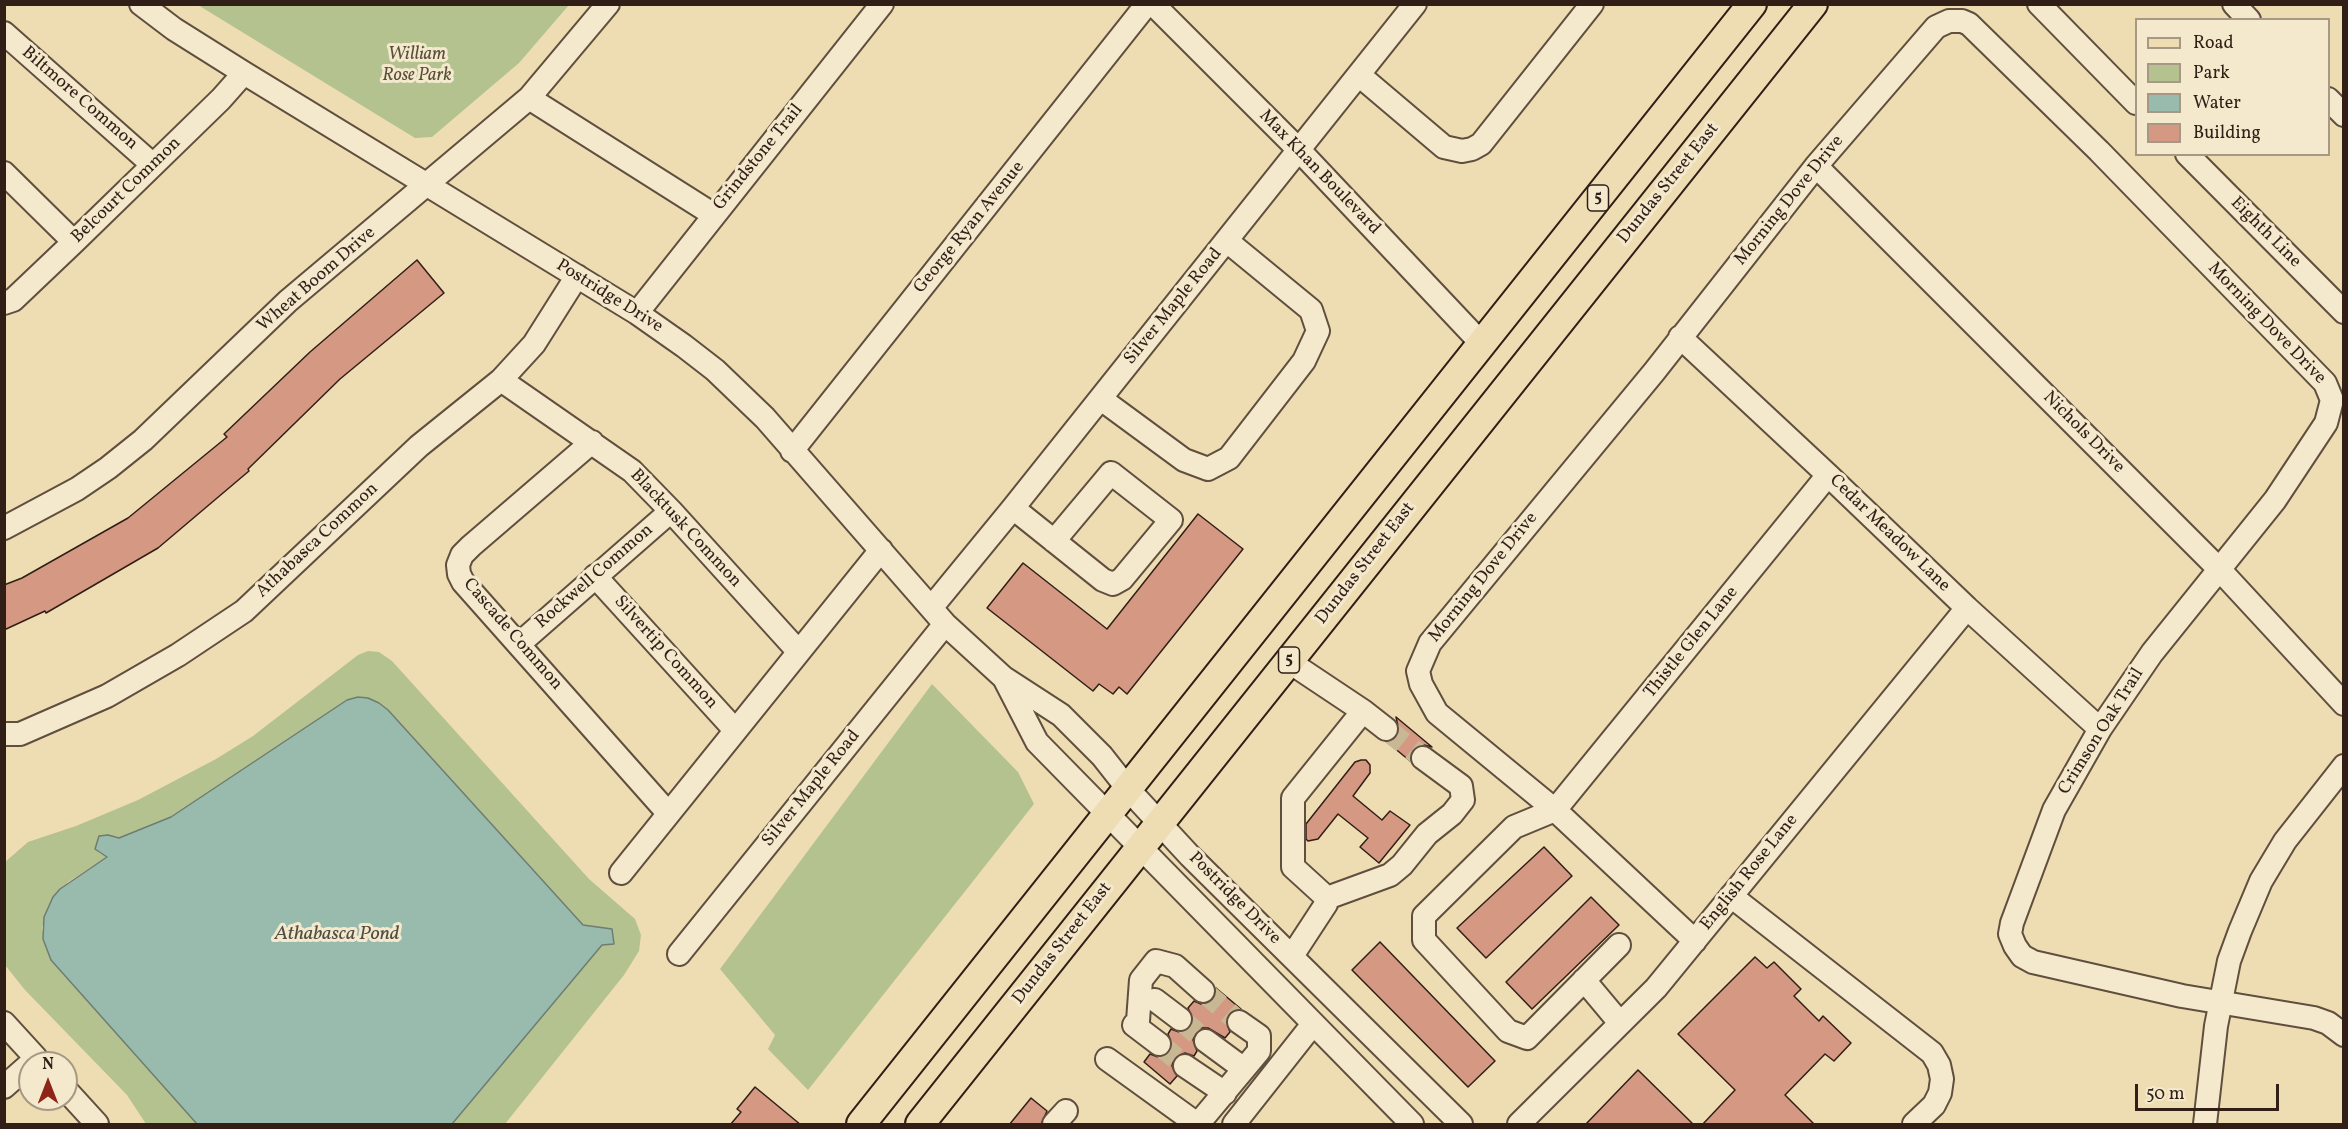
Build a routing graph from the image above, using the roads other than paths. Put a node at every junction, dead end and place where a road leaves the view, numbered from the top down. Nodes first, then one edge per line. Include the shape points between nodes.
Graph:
1 (141, 4) edge
2 (608, 4) edge
3 (882, 4) edge
4 (1147, 4) edge
5 (1153, 4) edge
6 (1415, 4) edge
7 (1592, 4) edge
8 (1752, 4) edge
9 (1813, 4) edge
10 (2038, 4) edge
11 (2234, 4) edge
12 (2247, 18) edge
13 (8, 42) edge
14 (244, 73) junction
15 (1359, 75) junction
16 (529, 98) junction
17 (2330, 101) edge
18 (2135, 102) edge
19 (2343, 114) edge
20 (1299, 150) junction
21 (2189, 156) edge
22 (153, 165) junction
23 (1816, 166) junction
24 (4, 173) edge
25 (427, 184) junction
26 (714, 215) junction
27 (1227, 241) junction
28 (74, 242) junction
29 (577, 276) junction
30 (4, 303) edge
31 (2343, 312) edge
32 (637, 313) junction
33 (1680, 338) junction
34 (1482, 344) junction
35 (501, 380) junction
36 (1101, 399) junction
37 (592, 442) junction
38 (792, 451) junction
39 (1828, 475) junction
40 (1013, 508) junction
41 (671, 511) junction
42 (4, 528) edge
43 (1054, 541) junction
44 (880, 550) junction
45 (2219, 569) junction
46 (595, 576) junction
47 (1967, 608) junction
48 (938, 616) junction
49 (519, 644) junction
50 (798, 651) junction
51 (1288, 661) junction
52 (1004, 678) junction
53 (2343, 704) edge
54 (1363, 711) junction
55 (1386, 729) tunnel mouth
56 (2100, 729) junction
57 (735, 730) junction
58 (4, 734) edge
59 (1423, 758) tunnel mouth
60 (2343, 766) edge
61 (1128, 789) junction
62 (1555, 810) junction
63 (668, 813) junction
64 (1108, 814) junction
65 (1160, 822) junction
66 (1140, 848) junction
67 (621, 873) dead end
68 (1731, 896) junction
69 (1327, 898) junction
70 (1695, 940) junction
71 (1619, 945) dead end
72 (679, 954) dead end
73 (1292, 956) junction
74 (1584, 980) junction
75 (1203, 991) tunnel mouth
76 (1155, 1000) dead end
77 (2221, 1004) junction
78 (1180, 1019) tunnel mouth
79 (1310, 1021) junction
80 (1239, 1022) tunnel mouth
81 (4, 1023) edge
82 (1620, 1023) junction
83 (2343, 1035) edge
84 (1206, 1041) tunnel mouth
85 (1159, 1044) tunnel mouth
86 (26, 1051) edge
87 (1107, 1059) dead end
88 (1185, 1066) tunnel mouth
89 (1244, 1069) junction
90 (18, 1076) edge
91 (4, 1087) edge
92 (1225, 1093) junction
93 (78, 1104) edge
94 (97, 1125) edge
95 (861, 1125) edge
96 (920, 1125) edge
97 (1198, 1125) edge
98 (1234, 1125) edge
99 (1412, 1125) edge
100 (1461, 1125) edge
101 (1519, 1125) edge
102 (1914, 1125) edge
103 (2205, 1125) edge

1 - 14 street, Postridge Drive
2 - 16 street, Wheat Boom Drive
3 - 26 street, Grindstone Trail
4 - 38 street, George Ryan Avenue
5 - 20 street, Max Khan Boulevard
6 - 15 street, Silver Maple Road
7 - 15 street via 1481,144 1472,149 1444,147
8 - 34 main road, 5
9 - 51 main road, Dundas Street East / 5
10 - 18 street
11 - 12 street
13 - 22 street, Biltmore Common
14 - 22 street, Belcourt Common
14 - 25 street, Postridge Drive
15 - 20 street, Silver Maple Road
16 - 25 street, Wheat Boom Drive
16 - 26 street
17 - 19 street
20 - 27 street, Silver Maple Road
20 - 34 street, Max Khan Boulevard
21 - 31 street, Eighth Line
22 - 28 street, Belcourt Common
23 - 33 street, Morning Dove Drive
23 - 45 street, Nichols Drive
23 - 45 street, Morning Dove Drive via 1936,27 1949,21 1969,24 2099,151 2325,383 2331,395 2326,423 2275,500
24 - 28 street
25 - 29 street, Postridge Drive
25 - 42 street, Wheat Boom Drive via 288,301 130,451 77,489
26 - 32 street, Grindstone Trail
27 - 36 street, Silver Maple Road
27 - 36 street via 1311,309 1318,331 1304,361 1229,458 1208,469 1184,460
28 - 30 street, Belcourt Common via 14,300
29 - 32 street, Postridge Drive
29 - 35 street, Athabasca Common via 534,344
32 - 38 street, Postridge Drive via 715,370 765,418
33 - 39 street, Cedar Meadow Lane
33 - 62 street, Morning Dove Drive via 1430,643 1418,671 1437,713
34 - 61 main road, 5
35 - 37 street, Blacktusk Common
35 - 58 street, Athabasca Common via 419,446 243,611 107,696 20,734
36 - 40 street, Silver Maple Road
37 - 41 street, Blacktusk Common via 632,471
37 - 49 street, Cascade Common via 490,528 462,555 458,565 463,582
38 - 44 street, Postridge Drive
39 - 47 street, Cedar Meadow Lane
39 - 62 street, Thistle Glen Lane
40 - 43 street
40 - 48 street, Silver Maple Road
41 - 46 street, Rockwell Common
41 - 50 street, Blacktusk Common
43 - 43 street via 1113,584 1122,579 1170,520 1111,473
44 - 48 street, Postridge Drive
44 - 50 street
45 - 53 street, Nichols Drive
45 - 56 street, Crimson Oak Trail via 2152,653
46 - 49 street, Rockwell Common
46 - 57 street, Silvertip Common
47 - 56 street, Cedar Meadow Lane
47 - 68 street, English Rose Lane
48 - 52 street, Postridge Drive
48 - 72 street, Silver Maple Road
49 - 63 street, Cascade Common
50 - 57 street
51 - 54 street
51 - 65 main road, Dundas Street East / 5
52 - 61 street, Postridge Drive via 1061,716 1102,756
52 - 64 street, Postridge Drive via 1037,742
54 - 55 street
54 - 69 street via 1293,798 1293,867
56 - 77 street, Crimson Oak Trail via 2054,810 2012,923 2010,934 2015,946 2033,962
57 - 63 street
59 - 69 street via 1461,786 1462,800 1390,875
60 - 77 street via 2285,841 2261,881 2229,961
61 - 64 main road, 5
61 - 65 street, Postridge Drive
62 - 70 street, Morning Dove Drive
62 - 74 street via 1514,827 1424,916 1424,940 1508,1031 1527,1038
63 - 67 street
64 - 66 street, Postridge Drive
64 - 95 main road, 5
65 - 66 main road, Dundas Street East / 5
65 - 73 street, Postridge Drive
66 - 79 street, Postridge Drive
66 - 96 main road, Dundas Street East / 5
68 - 70 street, English Rose Lane
68 - 102 street via 1932,1053 1940,1072 1940,1093
69 - 73 street
70 - 82 street, English Rose Lane via 1656,988
71 - 74 street
73 - 100 street, Postridge Drive
74 - 82 street
75 - 85 street via 1175,966 1156,961 1141,980 1136,1023
76 - 78 street
77 - 83 street, Crimson Oak Trail via 2314,1018
77 - 103 street
79 - 98 street
79 - 99 street, Postridge Drive
80 - 89 street via 1259,1036 1259,1051
81 - 86 street
82 - 101 street, English Rose Lane
84 - 89 street
87 - 97 street
88 - 92 street
89 - 92 street
90 - 91 street
92 - 97 street
93 - 94 street

